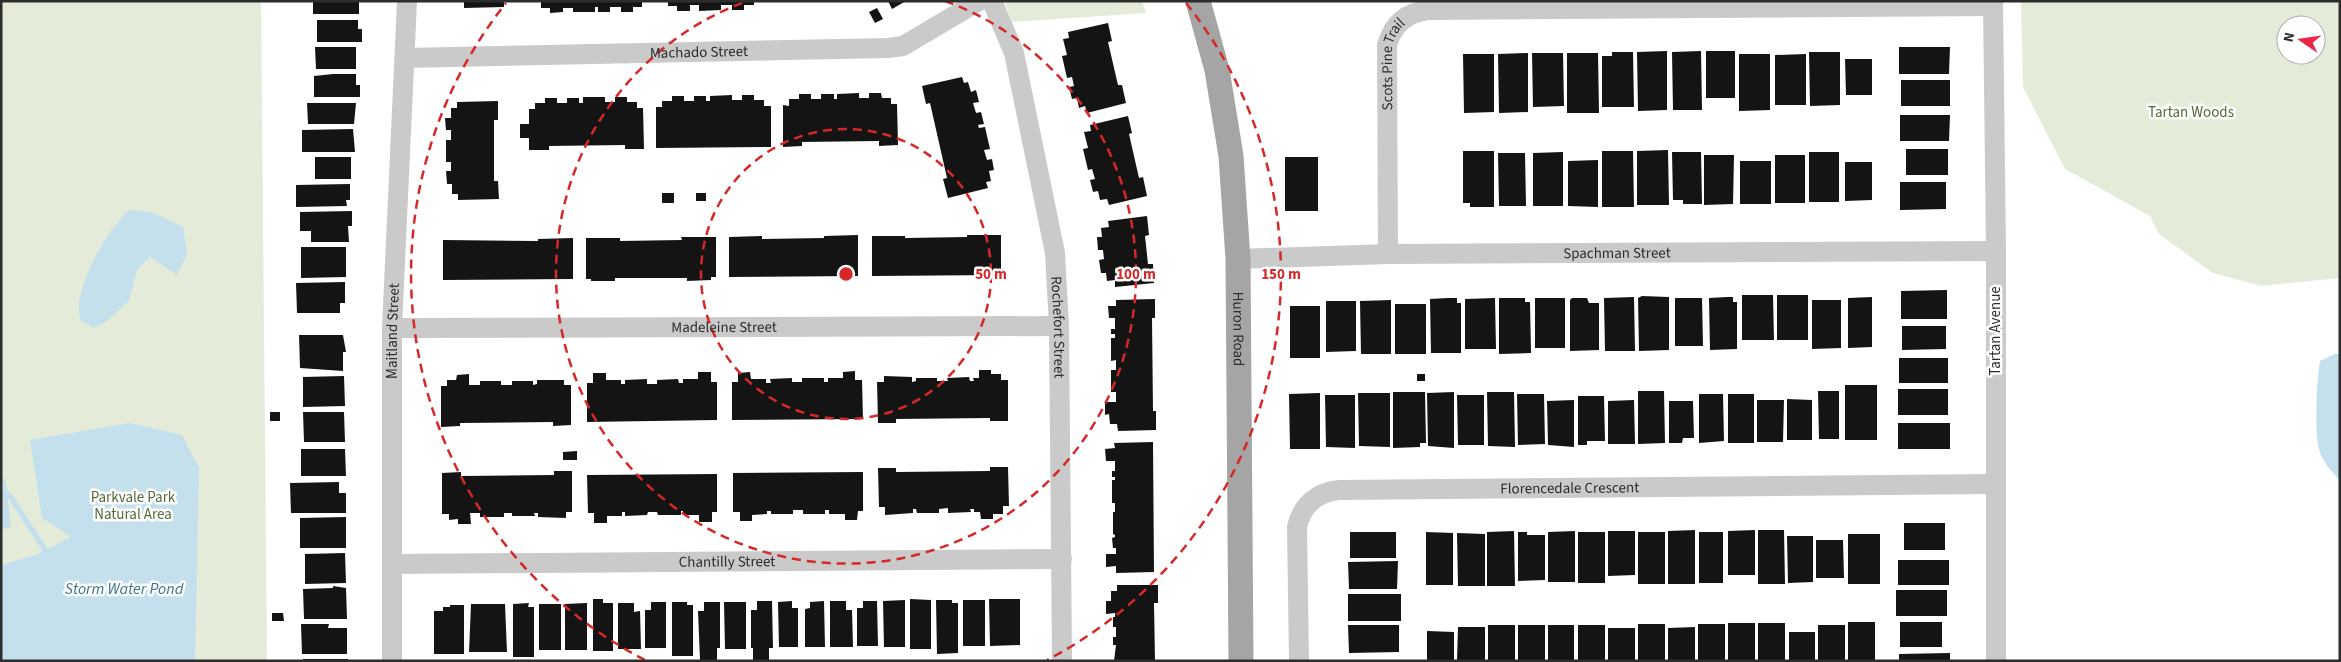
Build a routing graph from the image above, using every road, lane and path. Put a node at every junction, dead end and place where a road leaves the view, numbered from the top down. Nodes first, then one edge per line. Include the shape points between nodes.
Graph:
1 (407, 1) edge
2 (979, 1) edge
3 (992, 1) edge
4 (1198, 1) edge
5 (1993, 4) edge
6 (405, 58) junction
7 (1996, 251) junction
8 (1388, 254) junction
9 (1238, 259) junction
10 (1059, 326) junction
11 (392, 328) junction
12 (1995, 484) junction
13 (1062, 559) junction
14 (392, 564) junction
15 (392, 661) edge
16 (1062, 661) edge
17 (1241, 661) edge
18 (1299, 661) edge
19 (1996, 661) edge

1 - 6 street, Maitland Street
2 - 6 street, Machado Street via 903,46 888,48
3 - 10 street, Rochefort Street via 1014,53 1054,253
4 - 9 main road, Huron Road via 1217,70 1231,154
5 - 7 street, Tartan Avenue
5 - 8 street, Scots Pine Trail via 1439,10 1415,13 1396,26 1387,45
6 - 11 street, Maitland Street
7 - 8 street, Spachman Street
7 - 12 street, Tartan Avenue
8 - 9 street, Spachman Street
9 - 17 main road, Huron Road
10 - 11 street, Madeleine Street
10 - 13 street, Rochefort Street
11 - 14 street, Maitland Street
12 - 18 street, Florencedale Crescent via 1326,492 1309,503 1297,527
12 - 19 street, Tartan Avenue
13 - 14 street, Chantilly Street
13 - 16 street, Rochefort Street
14 - 15 street, Maitland Street

